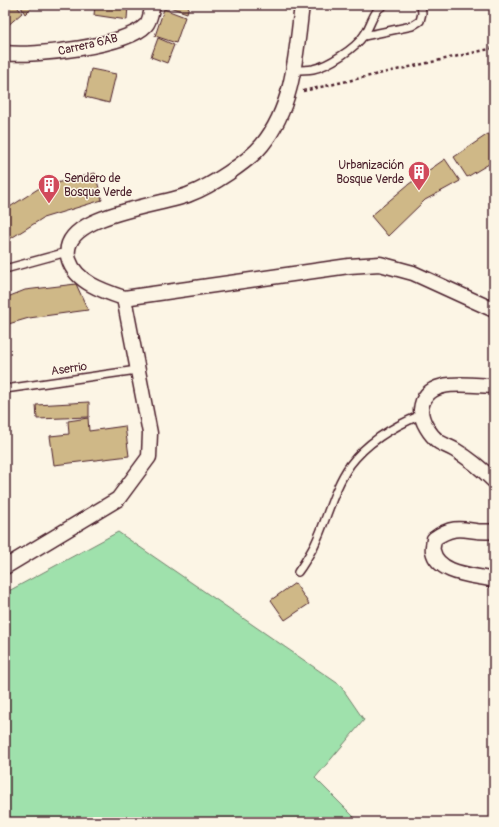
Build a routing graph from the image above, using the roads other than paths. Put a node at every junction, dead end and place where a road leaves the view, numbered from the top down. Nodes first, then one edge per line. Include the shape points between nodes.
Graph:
1 (153, 5) edge
2 (302, 5) edge
3 (384, 5) edge
4 (421, 5) edge
5 (364, 36) junction
6 (5, 53) edge
7 (294, 70) junction
8 (67, 252) junction
9 (5, 269) edge
10 (124, 298) junction
11 (494, 310) edge
12 (137, 370) junction
13 (494, 386) edge
14 (5, 389) edge
15 (421, 415) junction
16 (494, 480) edge
17 (494, 531) edge
18 (5, 567) edge
19 (298, 572) dead end
20 (494, 580) edge

1 - 6 street, Carrera 6AB via 148,24 138,32 108,42 43,54
2 - 7 street
3 - 5 lane via 373,16
4 - 5 lane via 420,21 412,26
5 - 7 lane via 331,62 313,69
7 - 8 street via 279,120 261,146 229,172 189,195 114,214 85,226 71,239
8 - 9 lane
8 - 10 street via 72,270 86,282
10 - 11 street via 380,264 413,273
10 - 12 street
12 - 14 lane, Aserrio
12 - 18 street via 150,433 149,457 118,499
13 - 15 street via 455,384 433,390 422,404
15 - 16 street via 427,428 438,441 478,465
15 - 19 lane via 397,424 372,443 350,466 314,546
17 - 20 street via 464,528 444,531 434,539 433,551 439,563 451,570

